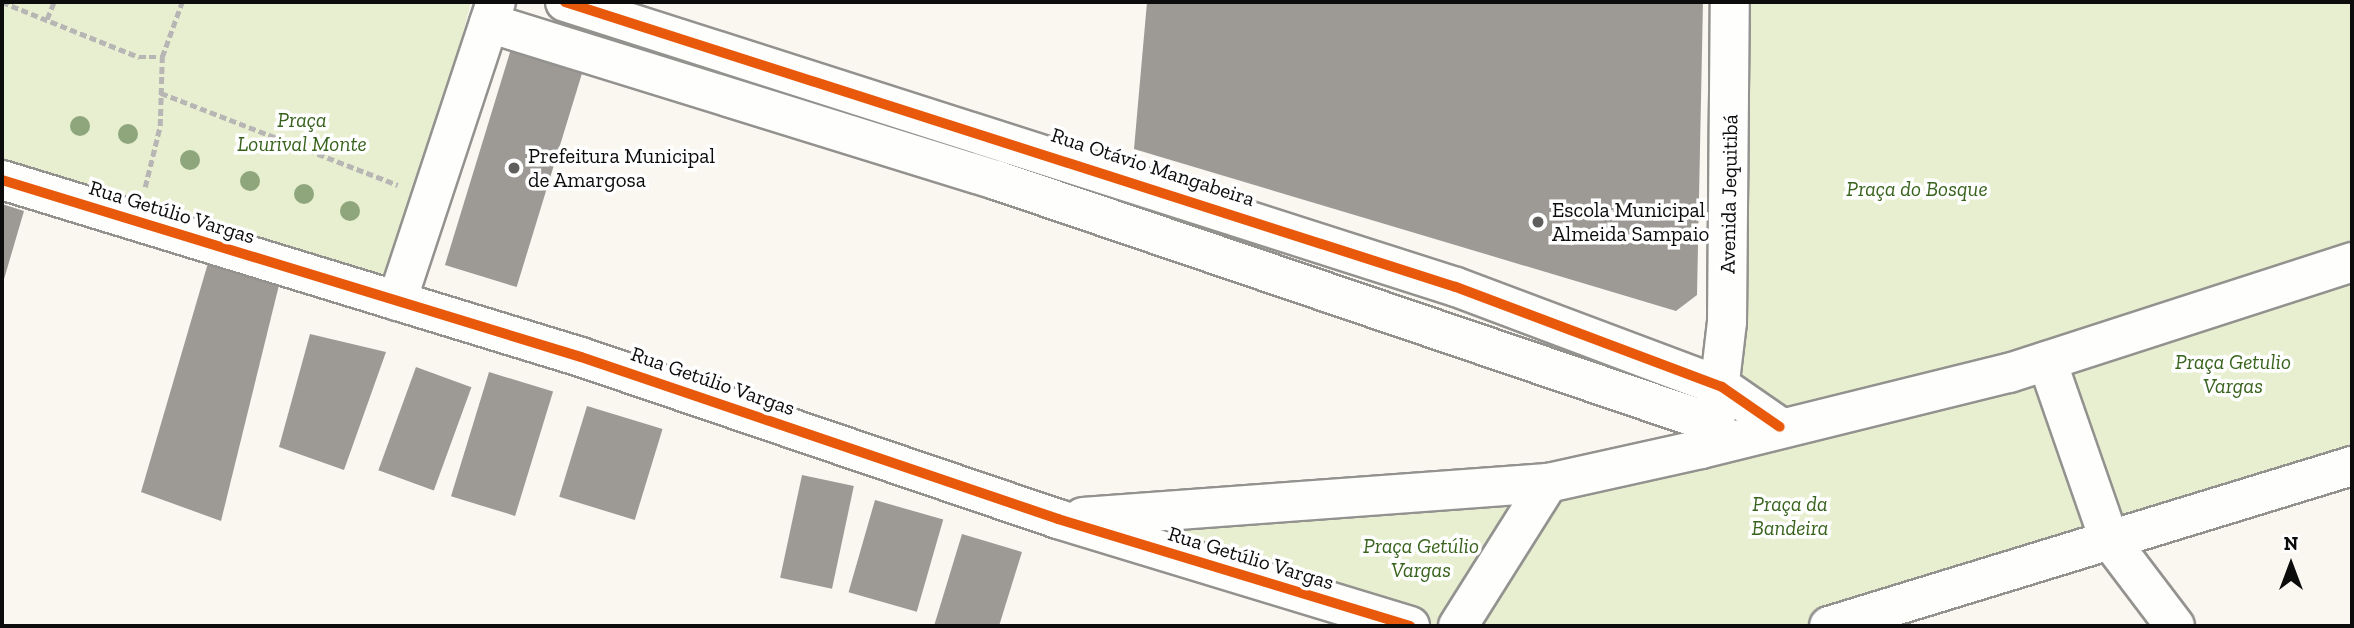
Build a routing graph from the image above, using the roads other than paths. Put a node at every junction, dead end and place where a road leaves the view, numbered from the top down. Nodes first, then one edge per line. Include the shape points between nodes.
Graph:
1 (565, 2) edge
2 (1730, 2) edge
3 (492, 12) edge
4 (768, 66) junction
5 (754, 105) junction
6 (1012, 142) junction
7 (2, 180) edge
8 (996, 180) junction
9 (2352, 261) edge
10 (397, 301) junction
11 (2047, 361) junction
12 (1723, 387) junction
13 (1780, 427) junction
14 (1708, 437) junction
15 (2352, 466) edge
16 (1548, 483) junction
17 (1058, 519) junction
18 (2109, 539) junction
19 (1410, 626) edge
20 (1458, 626) edge
21 (1829, 626) edge
22 (2175, 626) edge

1 - 4 street, Rua Otávio Mangabeira
2 - 12 street, Avenida Jequitibá
3 - 5 street
3 - 10 street
4 - 5 street
4 - 6 street, Rua Otávio Mangabeira
5 - 8 street
6 - 8 street
6 - 12 street, Rua Otávio Mangabeira via 1456,287
7 - 10 street, Rua Getúlio Vargas
8 - 14 street
9 - 11 street
10 - 17 street, Rua Getúlio Vargas via 581,356
11 - 13 street
11 - 18 street
12 - 13 street
12 - 14 street, Avenida Jequitibá
13 - 14 street
14 - 16 street
15 - 18 street
16 - 17 street
16 - 20 street
17 - 19 street, Rua Getúlio Vargas
18 - 21 street
18 - 22 street

